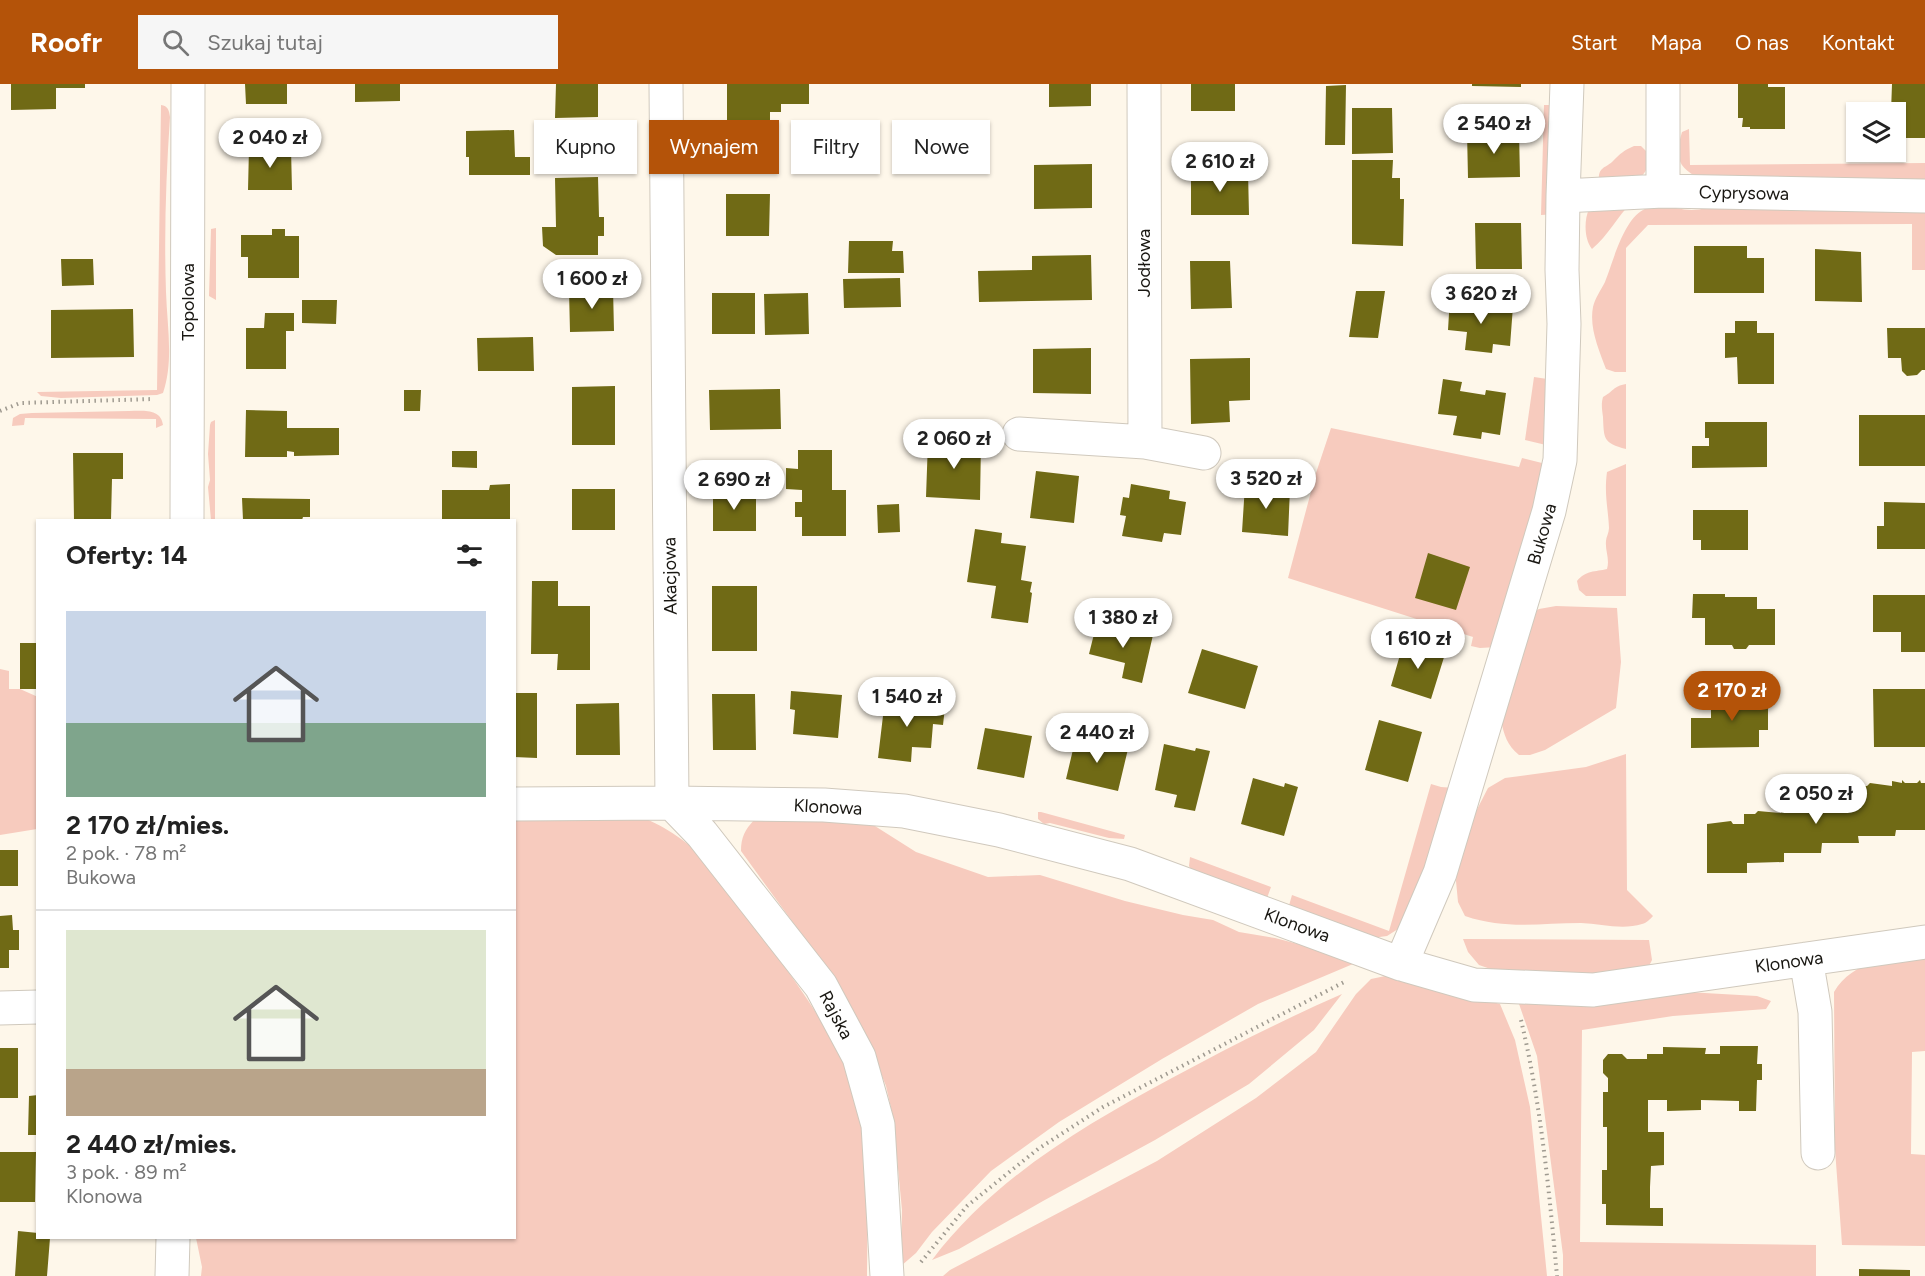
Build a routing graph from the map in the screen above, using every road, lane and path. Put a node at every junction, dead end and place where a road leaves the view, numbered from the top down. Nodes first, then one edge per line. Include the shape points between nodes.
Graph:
1 (188, 84) edge
2 (666, 84) edge
3 (1144, 84) edge
4 (1567, 84) edge
5 (1663, 84) edge
6 (1663, 191) junction
7 (1563, 196) junction
8 (1925, 196) edge
9 (189, 399) junction
10 (0, 411) edge
11 (1019, 434) dead end
12 (1145, 442) junction
13 (1204, 453) dead end
14 (187, 519) edge
15 (672, 803) junction
16 (516, 804) edge
17 (1925, 942) edge
18 (1806, 960) junction
19 (1401, 964) junction
20 (1350, 979) dead end
21 (1507, 986) junction
22 (36, 1007) edge
23 (0, 1008) edge
24 (1818, 1153) dead end
25 (173, 1239) edge
26 (902, 1271) edge
27 (172, 1276) edge
28 (1557, 1276) edge

1 - 9 street, Topolowa
2 - 15 street, Akacjowa
3 - 12 street, Jodłowa
4 - 7 street, Bukowa
5 - 6 street
6 - 7 street, Cyprysowa
6 - 8 street, Cyprysowa
7 - 19 street, Bukowa via 1560,460 1549,511 1440,873
9 - 10 path via 20,403
9 - 14 street, Topolowa
11 - 12 street
12 - 13 street
15 - 16 street
15 - 19 street, Klonowa via 824,805 904,811 999,830 1130,864
15 - 26 street, Rajska via 702,834 821,986 859,1057 878,1125
17 - 18 street, Klonowa
18 - 21 street, Klonowa via 1593,990
18 - 24 street via 1815,1012
19 - 21 street, Klonowa via 1474,985
20 - 26 path via 1102,1107 1038,1149 967,1206
21 - 28 path via 1521,1017 1530,1056
22 - 23 street
25 - 27 street

